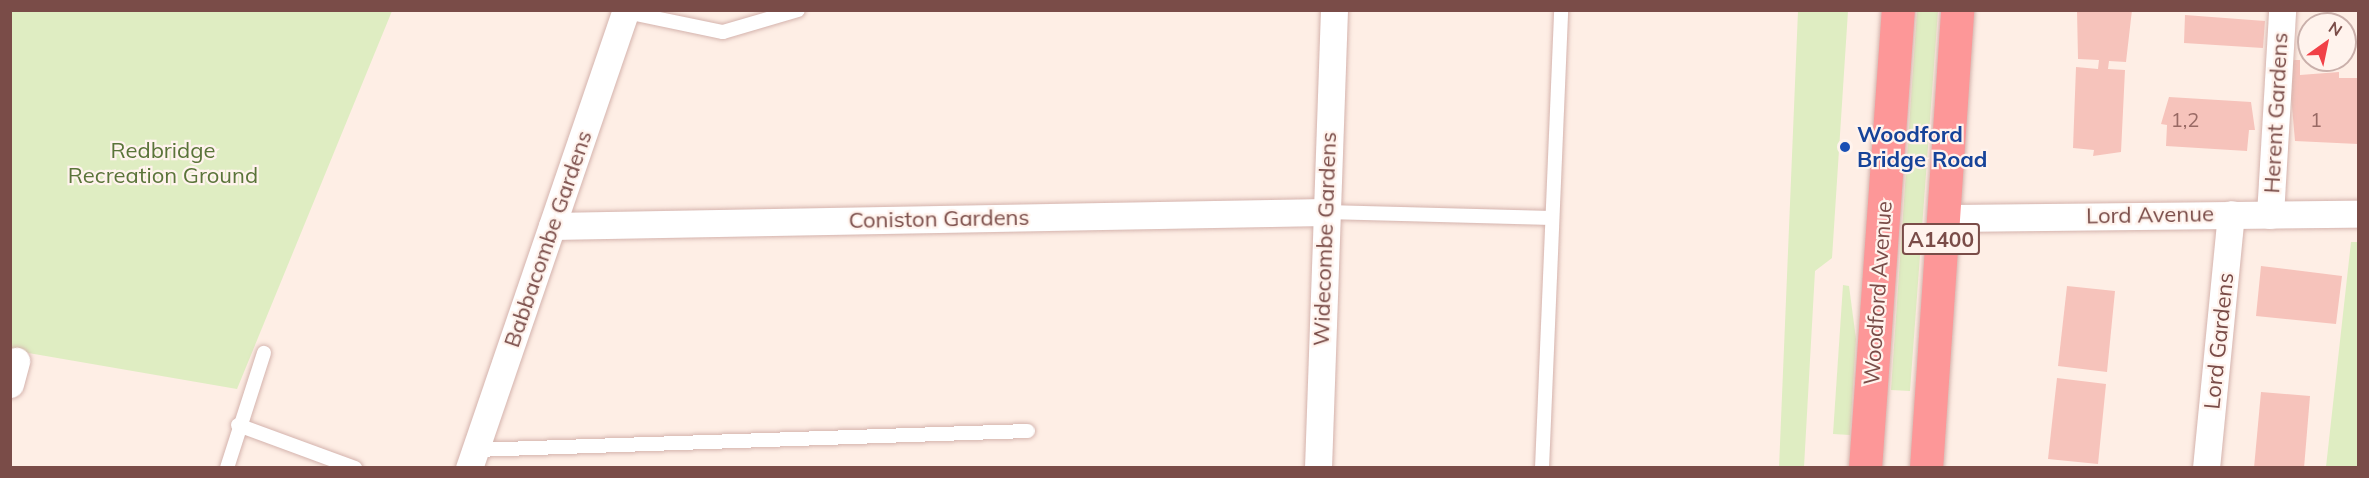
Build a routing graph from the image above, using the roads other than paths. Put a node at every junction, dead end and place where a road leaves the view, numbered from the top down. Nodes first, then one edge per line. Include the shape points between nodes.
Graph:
1 (798, 10) edge
2 (1334, 10) edge
3 (1560, 10) edge
4 (1898, 10) edge
5 (1957, 10) edge
6 (2282, 10) edge
7 (626, 11) edge
8 (1326, 212) junction
9 (2231, 214) junction
10 (2358, 214) edge
11 (2270, 215) junction
12 (1552, 218) junction
13 (1942, 218) junction
14 (552, 226) junction
15 (264, 353) dead end
16 (238, 425) junction
17 (1028, 431) dead end
18 (472, 459) edge
19 (227, 468) edge
20 (356, 468) edge
21 (1318, 468) edge
22 (1542, 468) edge
23 (1865, 468) edge
24 (1926, 468) edge
25 (2206, 468) edge

1 - 7 lane via 723,32
2 - 8 street, Widecombe Gardens
3 - 12 lane
4 - 23 highway, Woodford Avenue / A1400
5 - 13 highway, A1400
6 - 11 street, Herent Gardens
7 - 14 street, Babbacombe Gardens
8 - 12 lane
8 - 14 street, Coniston Gardens
8 - 21 street, Widecombe Gardens
9 - 11 street, Lord Avenue
9 - 13 street, Lord Avenue
9 - 25 street, Lord Gardens
10 - 11 street, Lord Avenue
12 - 22 lane
13 - 24 highway, A1400
14 - 18 street, Babbacombe Gardens
15 - 16 lane
16 - 19 lane
16 - 20 lane
17 - 18 lane

